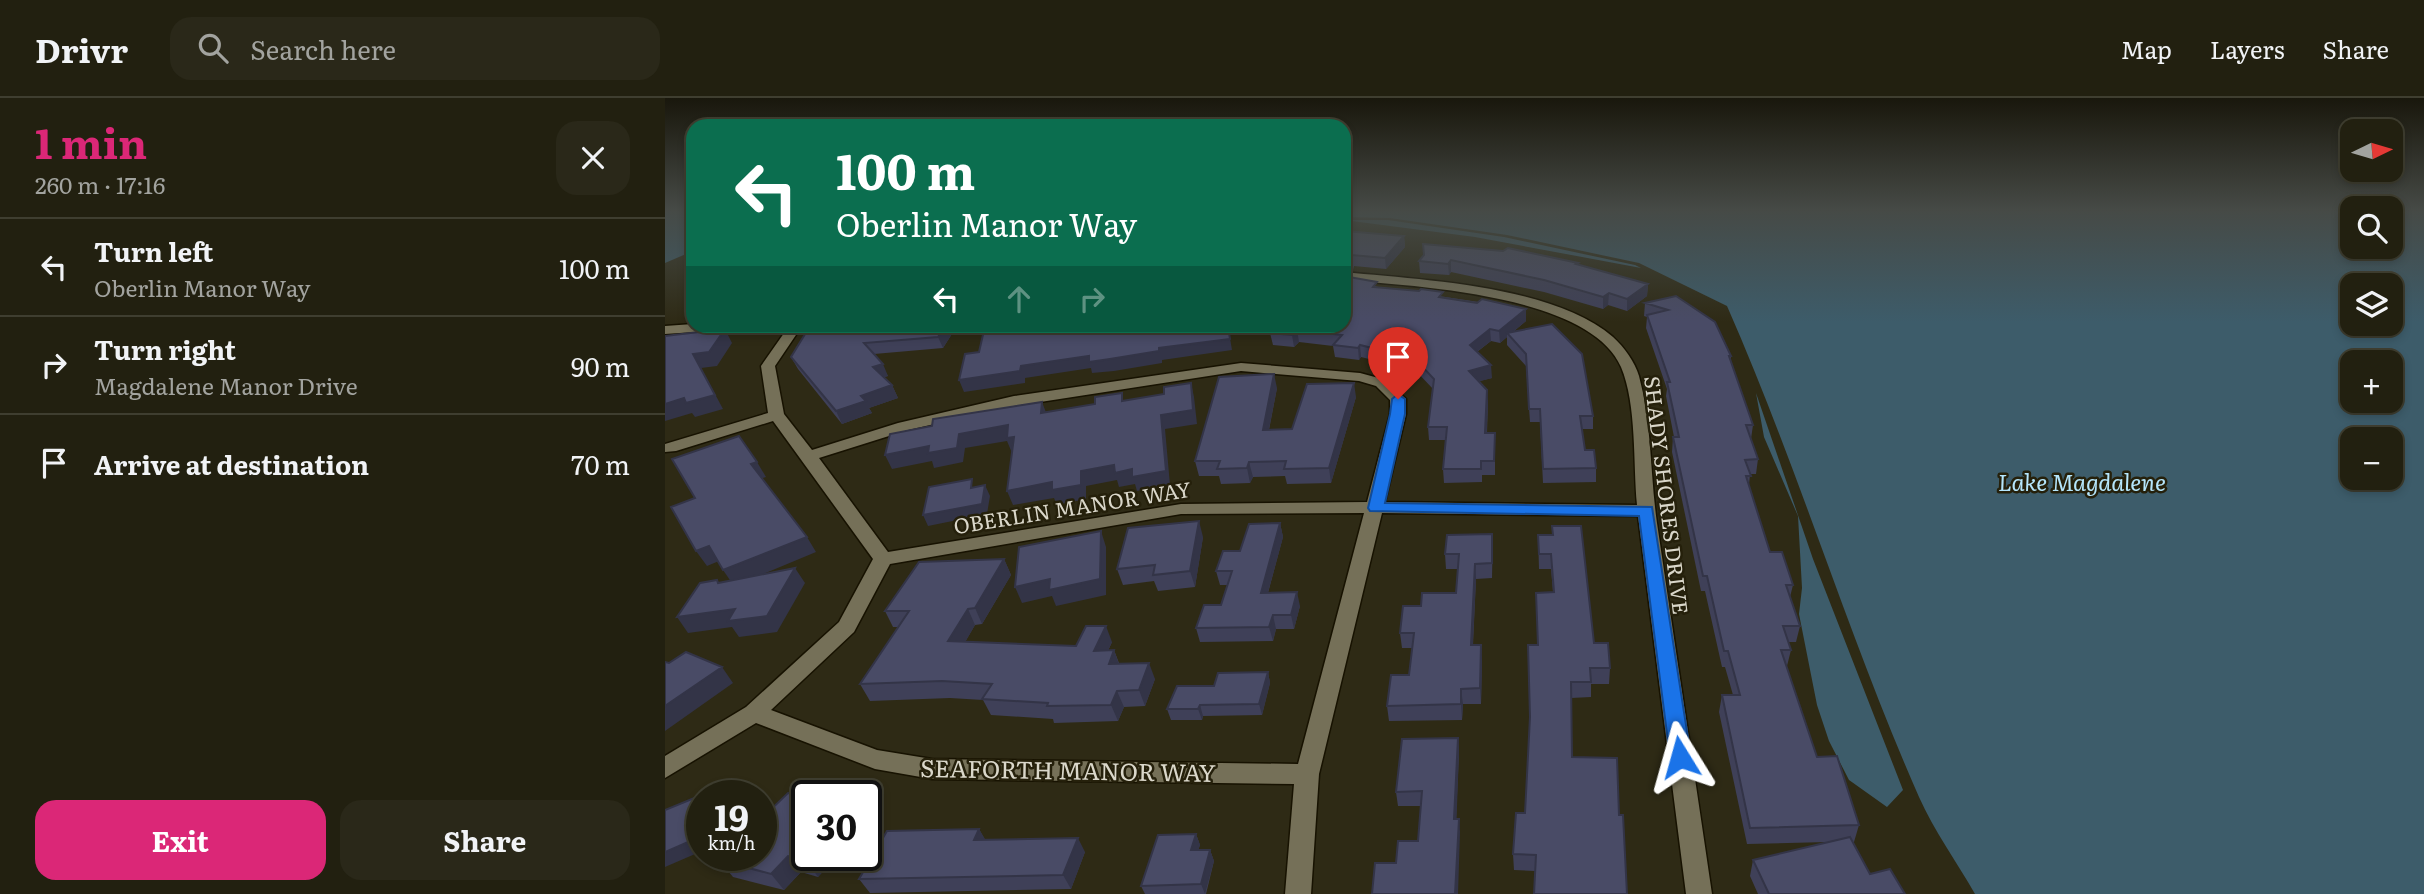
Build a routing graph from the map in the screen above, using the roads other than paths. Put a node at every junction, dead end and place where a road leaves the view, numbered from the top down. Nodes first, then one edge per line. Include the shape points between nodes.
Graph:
1 (1351, 277) edge
2 (686, 329) edge
3 (665, 330) edge
4 (790, 333) edge
5 (776, 415) junction
6 (670, 448) dead end
7 (809, 456) junction
8 (1376, 508) junction
9 (1646, 511) junction
10 (883, 559) junction
11 (754, 713) junction
12 (665, 768) edge
13 (1307, 774) junction
14 (1298, 894) edge
15 (1699, 894) edge

1 - 9 street, SHADY SHORES DRIVE via 1459,288 1504,298 1581,322 1607,338 1630,371
2 - 3 street
4 - 5 street via 768,366
5 - 6 street
5 - 7 street
7 - 8 street via 904,426 1014,401 1257,367 1360,377 1395,393 1398,414
7 - 10 street
8 - 9 street, OBERLIN MANOR WAY
8 - 10 street, OBERLIN MANOR WAY via 1161,511
8 - 13 street
9 - 15 street, SHADY SHORES DRIVE
10 - 11 street via 847,627
11 - 12 street
11 - 13 street, SEAFORTH MANOR WAY via 875,759 932,769
13 - 14 street

